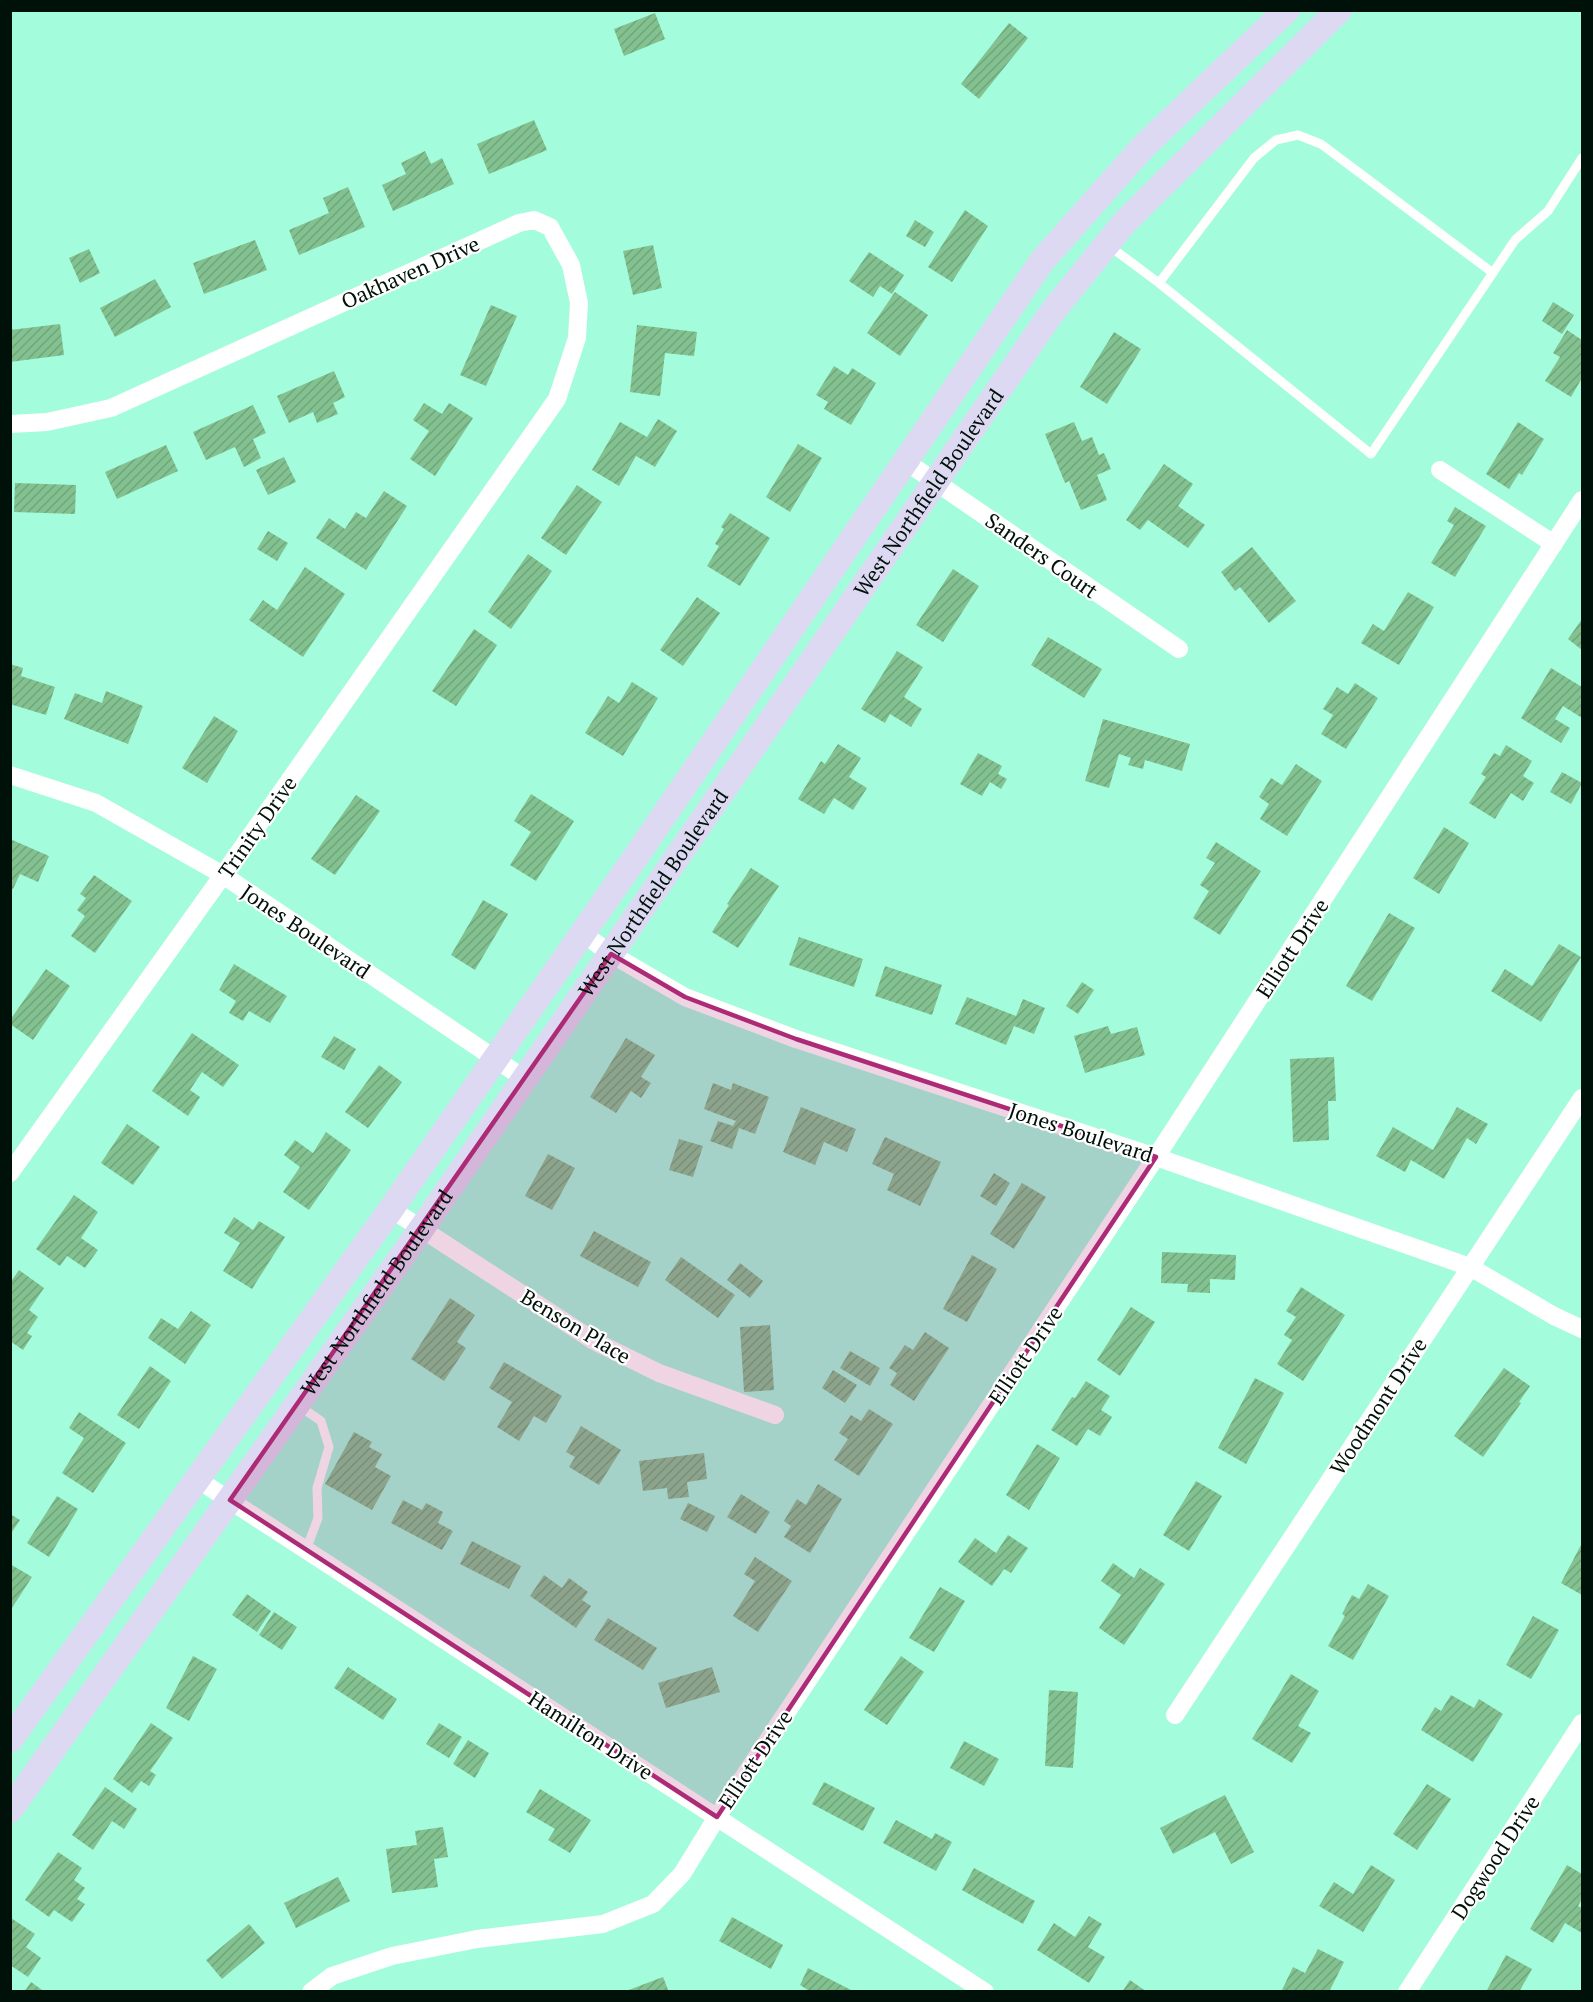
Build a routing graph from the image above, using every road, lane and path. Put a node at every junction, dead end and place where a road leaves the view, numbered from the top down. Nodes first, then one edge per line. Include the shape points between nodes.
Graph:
1 (1287, 10) edge
2 (1339, 10) edge
3 (1582, 158) edge
4 (1107, 244) junction
5 (1492, 273) junction
6 (1159, 283) junction
7 (10, 424) edge
8 (906, 461) junction
9 (1440, 470) dead end
10 (502, 479) joint
11 (937, 482) junction
12 (1582, 500) edge
13 (1554, 544) junction
14 (1179, 649) dead end
15 (10, 775) edge
16 (223, 875) junction
17 (582, 933) junction
18 (611, 954) junction
19 (496, 1058) junction
20 (525, 1079) junction
21 (1582, 1098) edge
22 (1156, 1157) junction
23 (10, 1173) edge
24 (391, 1209) junction
25 (422, 1228) junction
26 (1470, 1267) junction
27 (1582, 1329) edge
28 (297, 1405) junction
29 (775, 1416) dead end
30 (197, 1479) junction
31 (230, 1500) junction
32 (306, 1550) junction
33 (1175, 1715) dead end
34 (1582, 1723) edge
35 (10, 1740) edge
36 (10, 1810) edge
37 (717, 1817) junction
38 (311, 1992) edge
39 (985, 1992) edge
40 (1407, 1992) edge

1 - 8 main road, West Northfield Boulevard via 1144,146 1042,261
2 - 4 main road, West Northfield Boulevard
3 - 5 lane via 1548,211 1515,240
4 - 6 lane
4 - 11 main road, West Northfield Boulevard via 1053,310
5 - 6 lane via 1321,144 1298,135 1276,140 1254,158
5 - 6 lane via 1371,454
7 - 10 street, Oakhaven Drive via 47,422 111,408 519,223 534,220 550,227 571,265 579,303 577,338 557,399
8 - 11 street, Sanders Court
8 - 17 main road, West Northfield Boulevard
9 - 13 street
10 - 16 street, Trinity Drive
11 - 14 street, Sanders Court
11 - 18 main road, West Northfield Boulevard
12 - 13 street, Elliott Drive
13 - 22 street, Elliott Drive
15 - 16 street, Jones Boulevard via 96,803
16 - 19 street, Jones Boulevard
16 - 23 street, Trinity Drive
17 - 18 street, Jones Boulevard
17 - 19 main road, West Northfield Boulevard
18 - 20 main road, West Northfield Boulevard
18 - 22 street, Jones Boulevard via 685,997 796,1039
19 - 20 street, Jones Boulevard
19 - 24 main road, West Northfield Boulevard
20 - 25 main road, West Northfield Boulevard
21 - 26 street, Woodmont Drive
22 - 26 street, Jones Boulevard
22 - 37 street, Elliott Drive
24 - 25 street, Benson Place
24 - 30 main road, West Northfield Boulevard
25 - 28 main road, West Northfield Boulevard
25 - 29 street, Benson Place via 594,1341 659,1373
26 - 27 street, Jones Boulevard
26 - 33 street, Woodmont Drive
28 - 31 main road, West Northfield Boulevard
28 - 32 lane via 321,1421 329,1447 317,1488 318,1518
30 - 31 street, Hamilton Drive
30 - 35 main road, West Northfield Boulevard
31 - 32 street, Hamilton Drive
31 - 36 main road, West Northfield Boulevard
32 - 37 street, Hamilton Drive
34 - 40 street, Dogwood Drive
37 - 38 street, Elliott Drive via 682,1874 653,1904 603,1924 477,1940 392,1956 333,1976
37 - 39 street, Hamilton Drive

